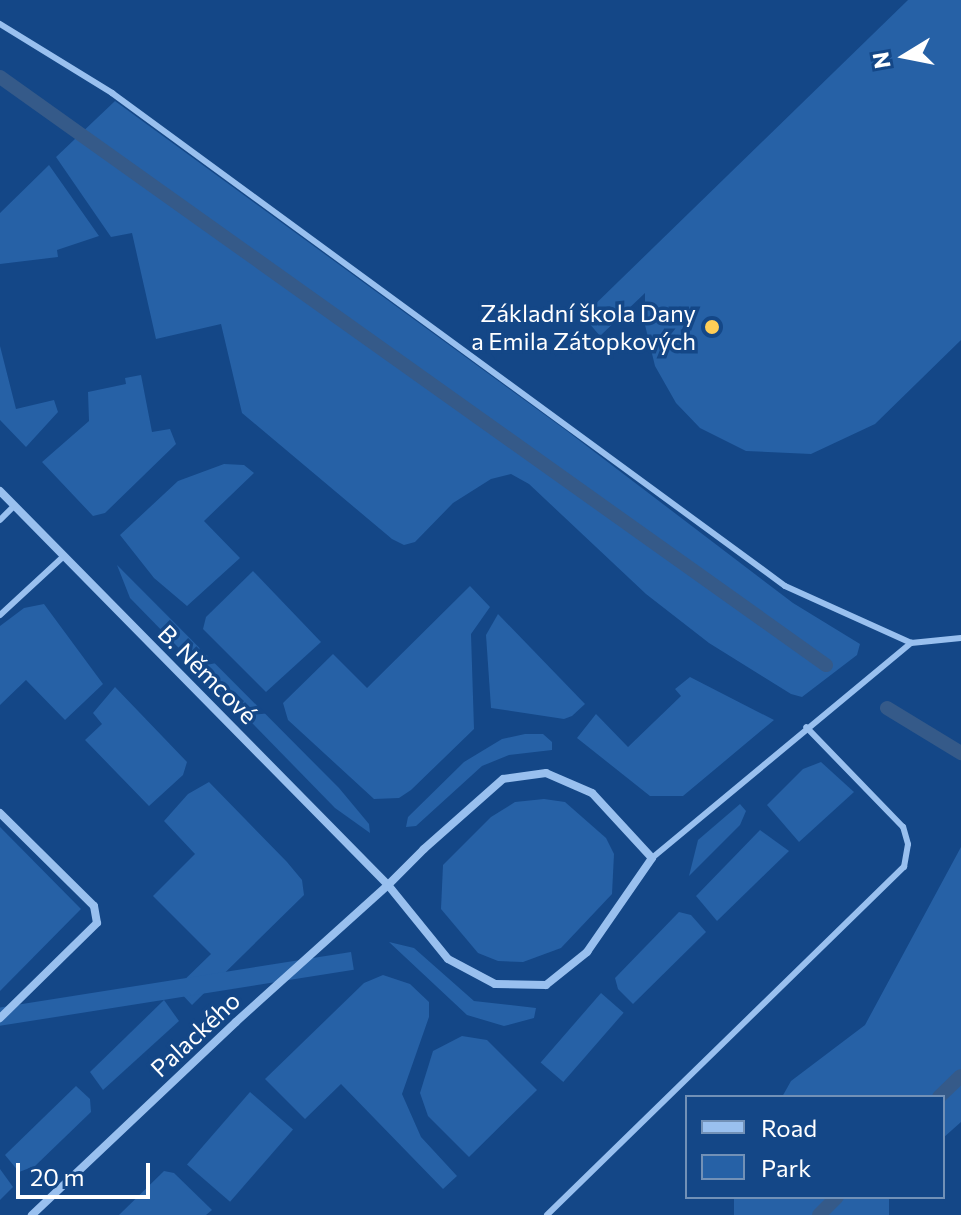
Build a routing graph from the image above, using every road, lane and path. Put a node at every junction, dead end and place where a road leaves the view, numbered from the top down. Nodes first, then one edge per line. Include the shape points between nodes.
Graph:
1 (0, 24) edge
2 (0, 491) edge
3 (14, 506) junction
4 (0, 520) edge
5 (64, 556) junction
6 (0, 615) edge
7 (961, 638) edge
8 (911, 643) junction
9 (806, 727) junction
10 (0, 813) edge
11 (652, 858) junction
12 (388, 885) junction
13 (0, 1018) edge
14 (32, 1215) edge
15 (547, 1215) edge

1 - 8 lane via 112,93 785,586
2 - 3 street, B. Němcové
3 - 4 lane
3 - 5 street, B. Němcové
5 - 6 lane
5 - 12 street, B. Němcové
7 - 8 lane
8 - 9 lane
9 - 11 lane
9 - 15 lane via 903,827 908,844 904,867
10 - 13 street via 94,906 97,923
11 - 12 street via 592,793 546,773 503,779
11 - 12 street via 587,952 546,985 495,984 448,959
12 - 14 street, Palackého

